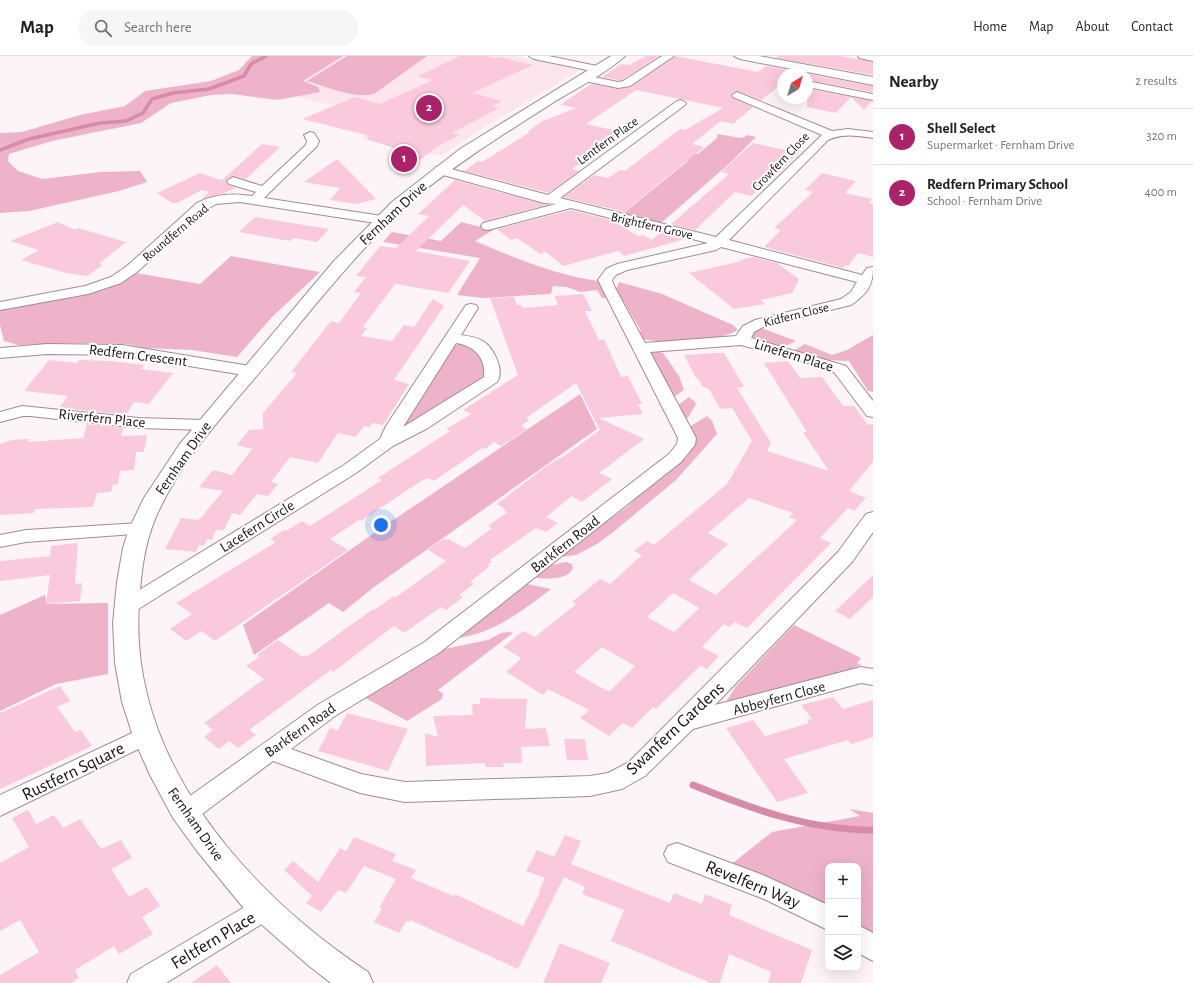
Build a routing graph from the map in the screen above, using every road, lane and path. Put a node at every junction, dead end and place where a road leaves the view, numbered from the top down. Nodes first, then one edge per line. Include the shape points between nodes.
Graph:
1 (538, 56) edge
2 (619, 56) edge
3 (670, 56) edge
4 (740, 56) edge
5 (863, 56) edge
6 (873, 58) edge
7 (590, 74) junction
8 (873, 81) edge
9 (813, 85) edge
10 (737, 95) dead end
11 (873, 97) edge
12 (681, 103) dead end
13 (830, 134) junction
14 (310, 135) dead end
15 (873, 135) edge
16 (440, 170) junction
17 (232, 181) dead end
18 (265, 190) junction
19 (255, 200) junction
20 (549, 200) junction
21 (569, 205) junction
22 (382, 220) junction
23 (488, 226) dead end
24 (720, 241) junction
25 (869, 275) edge
26 (0, 306) edge
27 (471, 308) dead end
28 (451, 338) junction
29 (742, 340) junction
30 (640, 348) junction
31 (0, 353) edge
32 (250, 371) junction
33 (873, 412) edge
34 (0, 417) edge
35 (205, 425) junction
36 (387, 442) junction
37 (873, 518) edge
38 (140, 529) junction
39 (0, 541) edge
40 (125, 608) junction
41 (873, 677) edge
42 (685, 722) junction
43 (145, 736) junction
44 (271, 751) junction
45 (0, 806) edge
46 (184, 813) junction
47 (677, 854) dead end
48 (264, 909) junction
49 (825, 916) edge
50 (861, 939) edge
51 (873, 949) edge
52 (141, 983) edge
53 (357, 983) edge

1 - 7 street
2 - 7 street, Fernham Drive
3 - 7 street via 626,84 618,85
4 - 8 street
5 - 6 street
7 - 16 street, Fernham Drive
9 - 11 street
10 - 13 street
12 - 20 street, Lentfern Place
13 - 15 street, Crowfern Close via 845,131
13 - 24 street, Crowfern Close
14 - 18 street via 313,141 311,146
16 - 20 street, Brightfern Grove
16 - 22 street, Fernham Drive
17 - 18 street
18 - 19 street
19 - 22 street, Roundfern Road
19 - 26 street, Roundfern Road via 229,198 207,203 132,269 104,285
20 - 21 street, Brightfern Grove
21 - 23 street
21 - 24 street, Brightfern Grove
22 - 32 street, Fernham Drive via 340,264
24 - 25 street, Brightfern Grove
24 - 30 street, Barkfern Road via 696,252 622,267 607,276 607,286
25 - 29 street, Kidfern Close via 856,295 846,302 760,323 748,328
27 - 28 street, Lacefern Circle
28 - 36 street, Lacefern Circle
28 - 36 street, Lacefern Circle via 476,344 485,350 492,368 491,379 422,424
29 - 30 street
29 - 33 street, Linefern Place via 824,362 840,369
30 - 44 street, Barkfern Road via 687,438 686,445 675,458 431,648 327,710
31 - 32 street, Redfern Crescent via 47,349 122,350
32 - 35 street, Fernham Drive
34 - 35 street, Riverfern Place via 30,411 138,423
35 - 38 street, Fernham Drive via 164,481
36 - 40 street, Lacefern Circle via 350,469
37 - 42 street, Swanfern Gardens via 845,557
38 - 39 street via 26,536
38 - 40 street, Fernham Drive via 132,558
40 - 43 street, Fernham Drive via 130,686
41 - 42 street, Abbeyfern Close via 861,675
42 - 44 street, Swanfern Gardens via 637,769 613,782 590,786 405,792 360,783
43 - 45 street, Rustfern Square
43 - 46 street, Fernham Drive via 166,782
44 - 46 street, Barkfern Road
46 - 48 street, Fernham Drive via 214,853
47 - 49 street, Revelfern Way via 748,880
48 - 52 street, Feltfern Place
48 - 53 street, Fernham Drive
50 - 51 street

